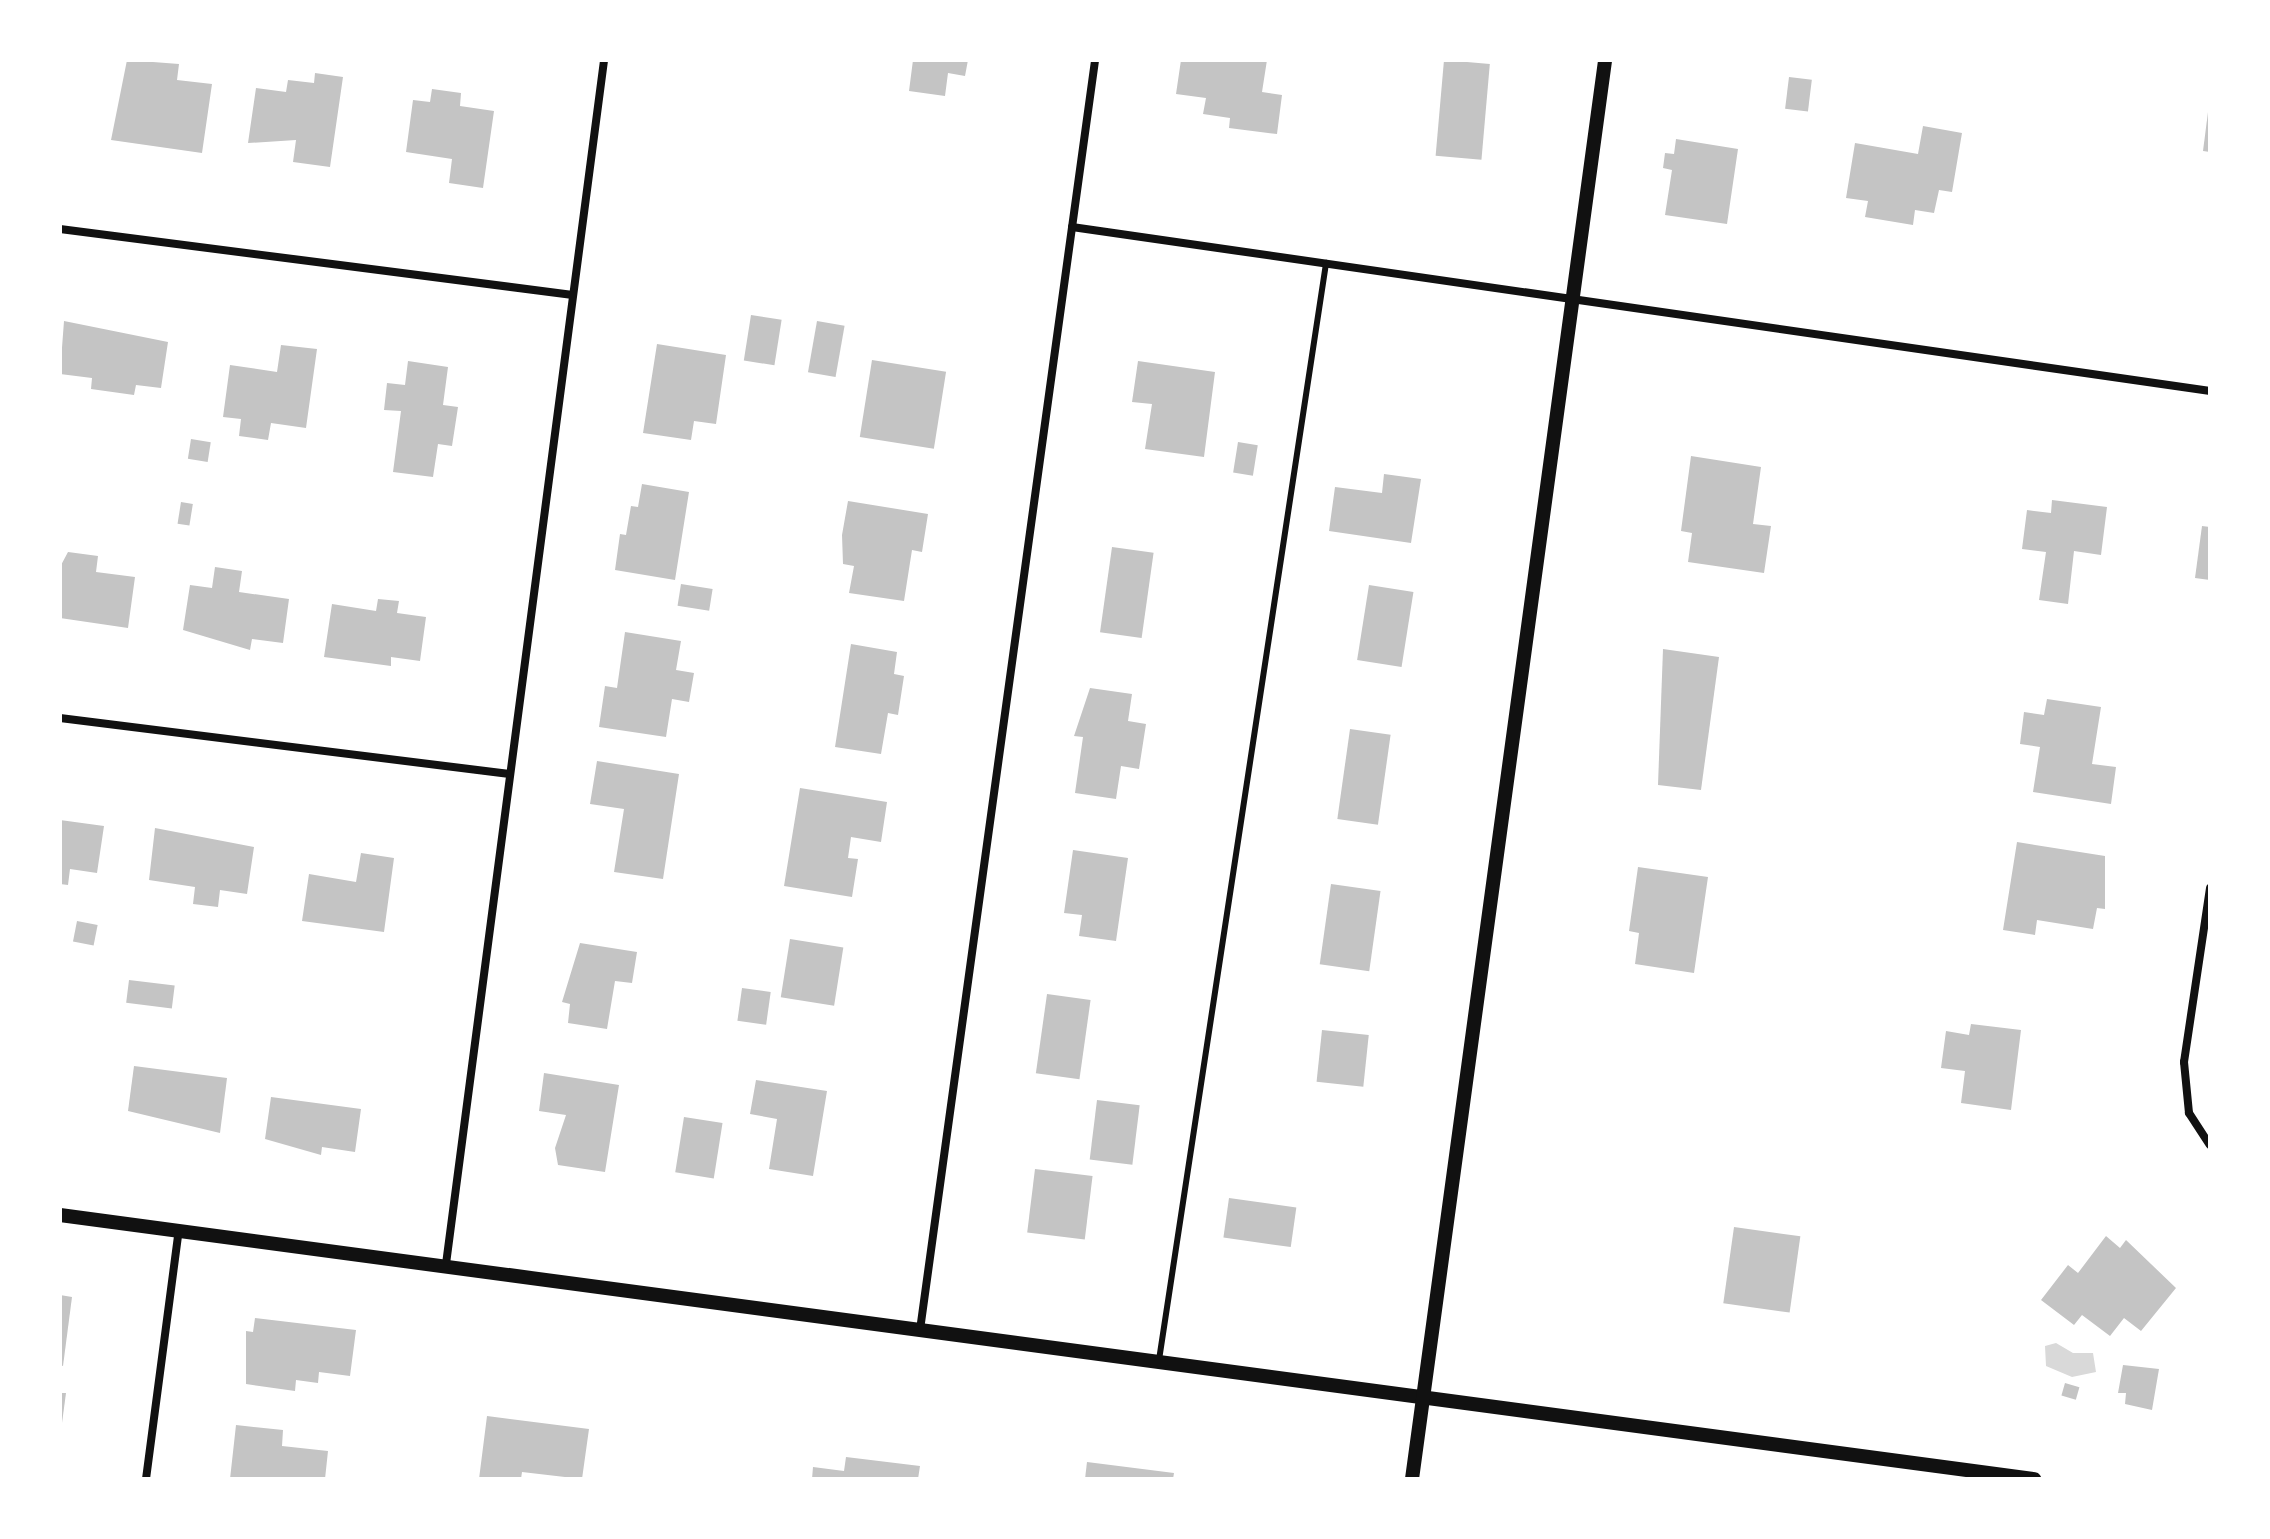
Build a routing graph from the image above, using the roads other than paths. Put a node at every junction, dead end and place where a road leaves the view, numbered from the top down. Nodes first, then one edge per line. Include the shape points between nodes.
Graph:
1 (604, 60) edge
2 (1095, 60) edge
3 (1605, 60) edge
4 (1072, 227) junction
5 (60, 229) edge
6 (1326, 263) junction
7 (573, 295) junction
8 (1573, 297) junction
9 (2210, 391) edge
10 (60, 718) edge
11 (508, 774) junction
12 (2210, 888) edge
13 (2210, 1145) edge
14 (60, 1215) edge
15 (179, 1230) junction
16 (446, 1264) junction
17 (920, 1330) junction
18 (1158, 1363) junction
19 (1423, 1396) junction
20 (146, 1479) edge
21 (1412, 1479) edge
22 (2034, 1479) edge

1 - 7 street
2 - 4 street
3 - 8 street
4 - 6 street
4 - 17 street
5 - 7 street
6 - 8 street
6 - 18 lane
7 - 11 street
8 - 9 street
8 - 19 street
10 - 11 street
11 - 16 street
12 - 13 street via 2184,1062 2189,1113
14 - 15 street
15 - 16 street
15 - 20 street
16 - 17 street
17 - 18 street
18 - 19 street
19 - 21 street
19 - 22 street

